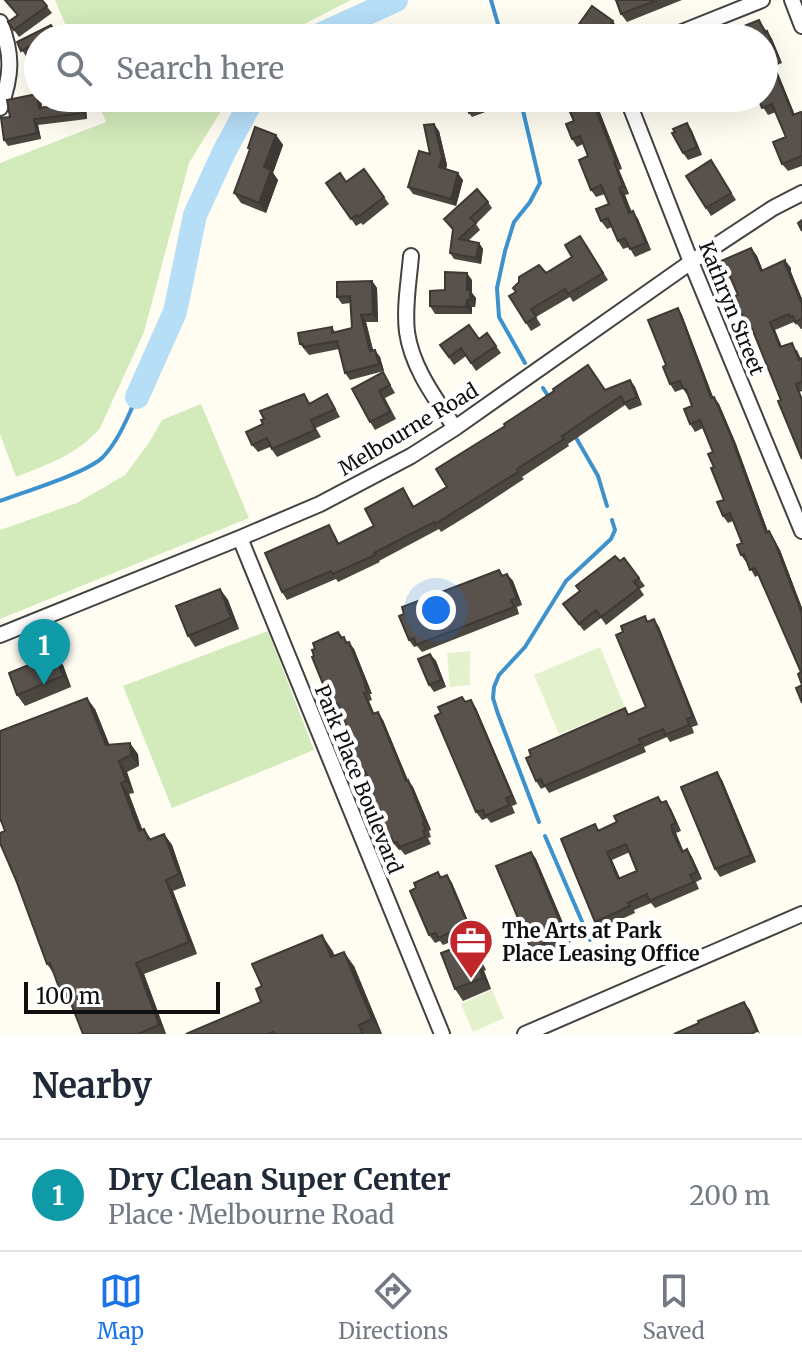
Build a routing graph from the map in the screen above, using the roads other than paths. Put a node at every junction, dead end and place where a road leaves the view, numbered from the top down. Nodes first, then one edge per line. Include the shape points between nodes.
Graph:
1 (762, 0) edge
2 (792, 0) edge
3 (0, 22) edge
4 (702, 24) edge
5 (802, 26) edge
6 (4, 58) edge
7 (0, 108) edge
8 (632, 112) edge
9 (802, 193) edge
10 (411, 256) dead end
11 (691, 262) junction
12 (455, 428) junction
13 (802, 531) edge
14 (240, 538) junction
15 (0, 635) edge
16 (802, 914) edge
17 (442, 1034) edge
18 (525, 1034) edge

1 - 4 street
2 - 5 street
3 - 6 street via 8,41
6 - 7 street via 8,81
8 - 11 street, Kathryn Street
9 - 11 street, Melbourne Road
10 - 12 street via 410,347
11 - 12 street, Melbourne Road
11 - 13 street, Kathryn Street
12 - 14 street, Melbourne Road via 320,504
14 - 15 street, Melbourne Road
14 - 17 street, Park Place Boulevard
16 - 18 street

